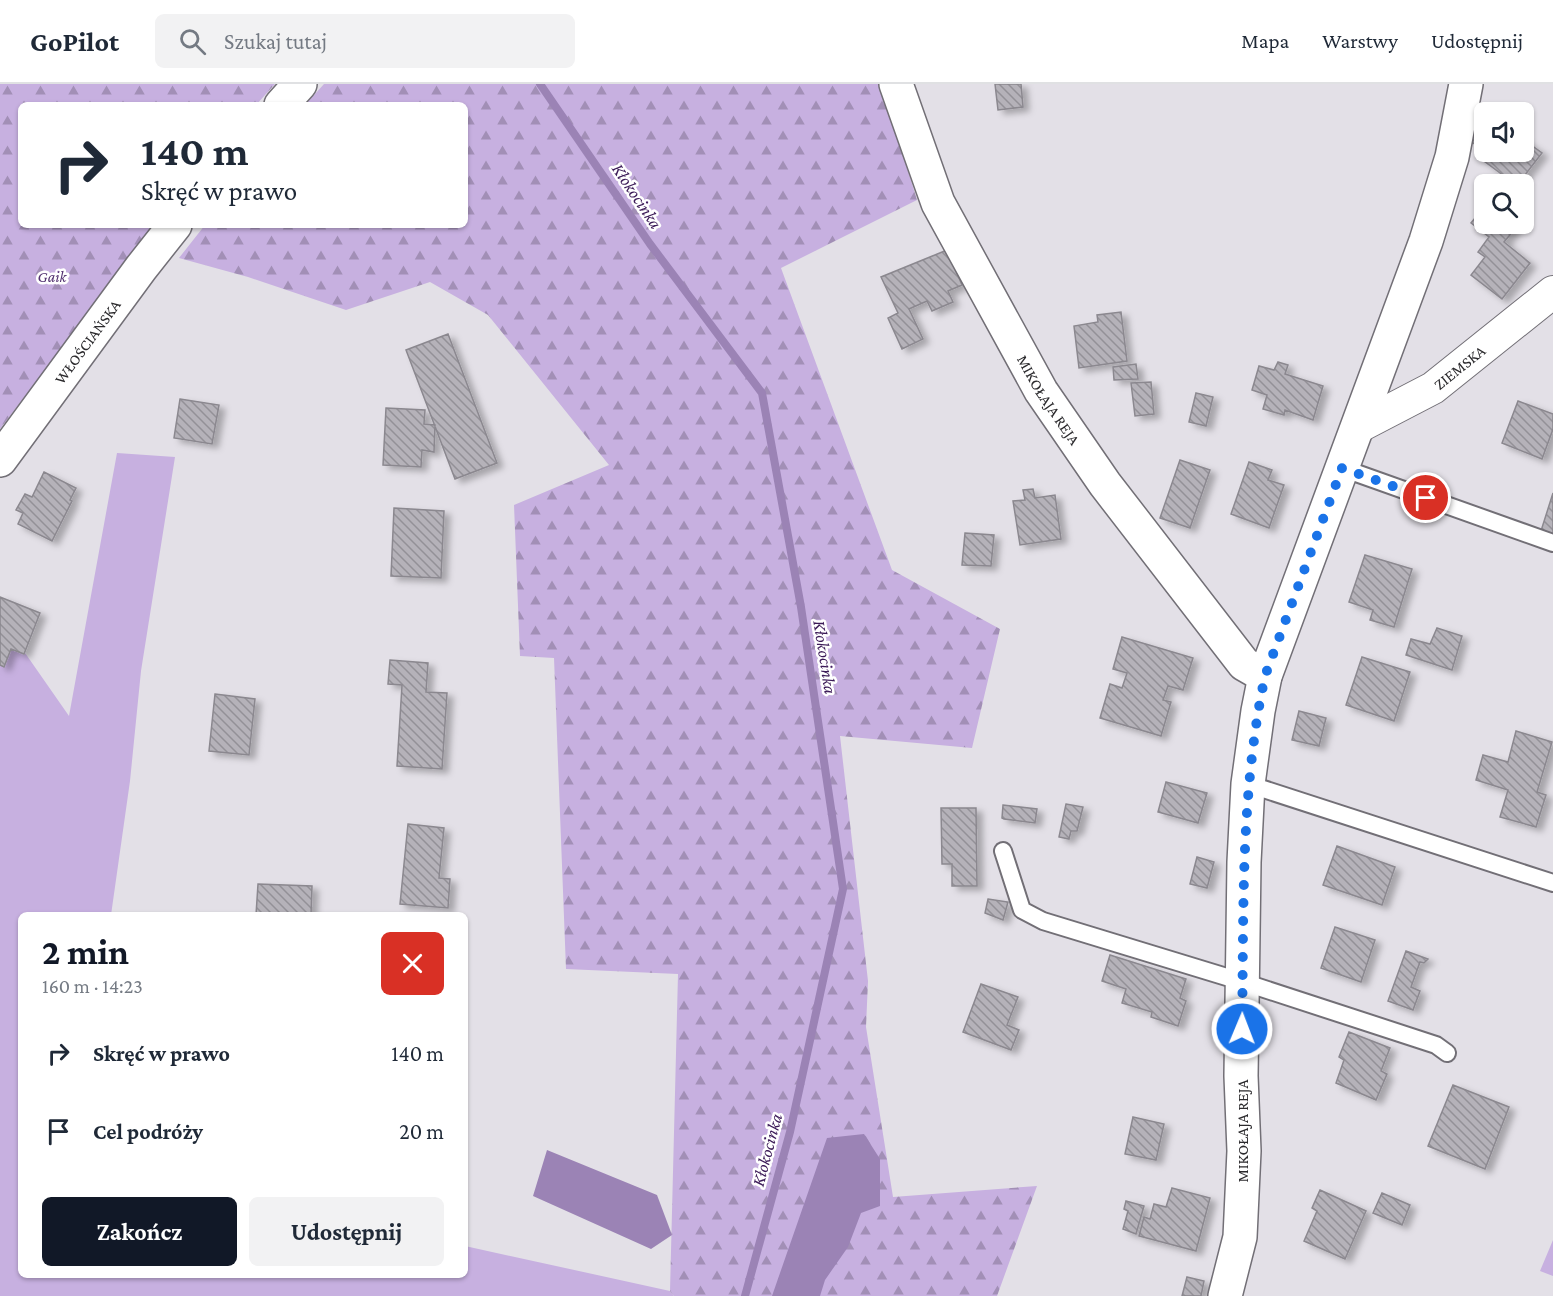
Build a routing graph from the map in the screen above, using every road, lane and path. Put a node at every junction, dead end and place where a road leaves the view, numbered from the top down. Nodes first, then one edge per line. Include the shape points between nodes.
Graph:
1 (300, 84) edge
2 (896, 84) edge
3 (1466, 84) edge
4 (285, 102) edge
5 (173, 228) edge
6 (1553, 291) edge
7 (1358, 427) junction
8 (0, 460) edge
9 (1342, 468) junction
10 (1553, 543) edge
11 (1265, 676) junction
12 (1248, 784) junction
13 (1003, 851) dead end
14 (1553, 883) edge
15 (1243, 982) junction
16 (1447, 1053) dead end
17 (1225, 1296) edge

1 - 4 street
2 - 11 street, MIKOŁAJA REJA via 938,203 1041,391 1105,484 1244,664
3 - 7 street, MIKOŁAJA REJA via 1452,157 1426,241
5 - 8 street, WŁOŚCIAŃSKA
6 - 7 street, ZIEMSKA via 1433,388
7 - 9 street, MIKOŁAJA REJA
9 - 10 lane
9 - 11 street, MIKOŁAJA REJA
11 - 12 street, MIKOŁAJA REJA
12 - 14 lane
12 - 15 street, MIKOŁAJA REJA
13 - 15 lane via 1022,910 1043,921
15 - 16 lane via 1436,1045
15 - 17 street, MIKOŁAJA REJA via 1240,1237

